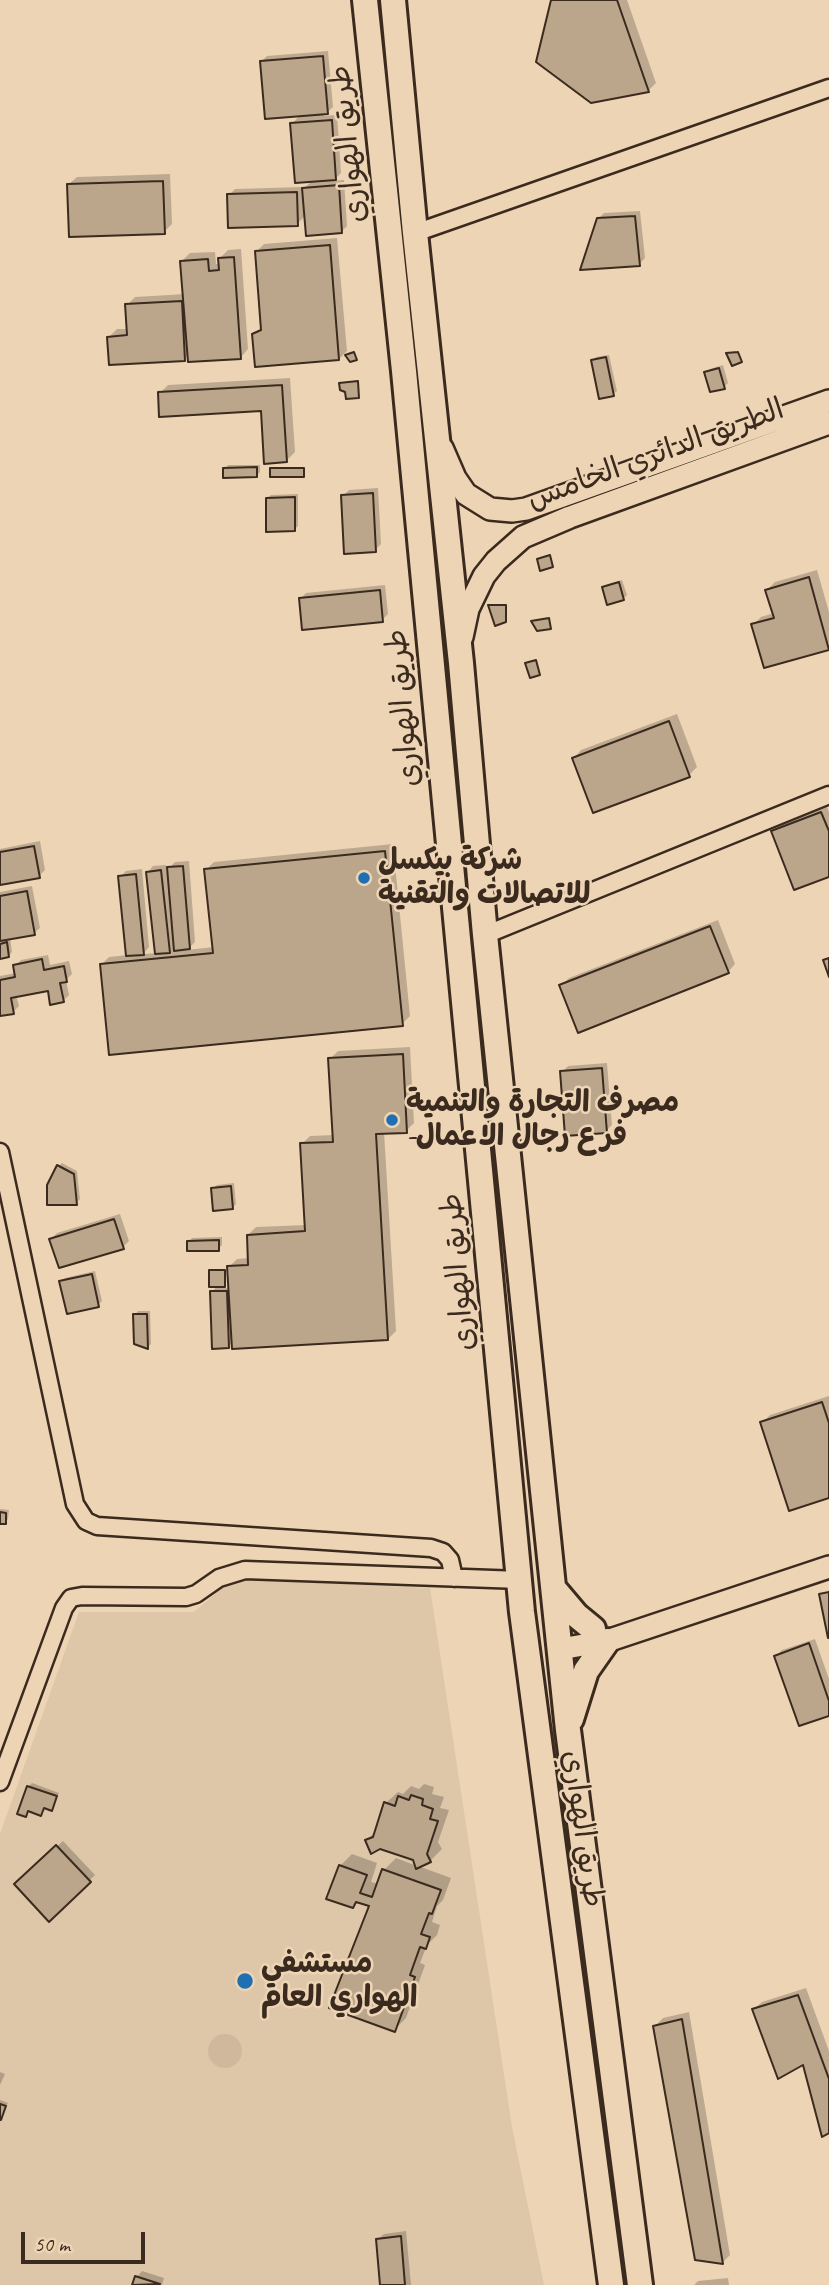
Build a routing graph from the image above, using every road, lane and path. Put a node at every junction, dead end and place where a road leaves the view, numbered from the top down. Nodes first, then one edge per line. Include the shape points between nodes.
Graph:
1 (365, 0) edge
2 (393, 0) edge
3 (829, 88) edge
4 (415, 233) junction
5 (829, 401) edge
6 (829, 423) edge
7 (435, 430) junction
8 (461, 663) junction
9 (829, 795) edge
10 (485, 935) junction
11 (501, 1083) junction
12 (472, 1085) junction
13 (0, 1152) edge
14 (829, 1567) edge
15 (454, 1578) junction
16 (520, 1580) junction
17 (554, 1589) junction
18 (607, 1635) junction
19 (559, 1639) junction
20 (568, 1730) junction
21 (0, 1782) edge
22 (611, 2285) edge
23 (640, 2285) edge

1 - 12 highway, طريق الهواري
2 - 4 highway, طريق الهواري
3 - 4 street
4 - 7 highway, طريق الهواري
5 - 7 main road, الطريق الدائري الخامس via 512,512 490,509 466,494
6 - 8 main road, الطريق الدائري الخامس via 523,537 496,561 475,592 463,626
7 - 8 highway, طريق الهواري
8 - 10 highway, طريق الهواري
9 - 10 street
10 - 11 highway, طريق الهواري
11 - 12 highway
11 - 17 highway, طريق الهواري
12 - 16 highway, طريق الهواري
13 - 15 street via 75,1504 86,1521 97,1526 431,1548 450,1560
14 - 18 main road
15 - 16 street
15 - 21 street via 245,1570 186,1597 71,1598
16 - 22 highway, طريق الهواري
17 - 18 highway via 576,1615
17 - 19 highway, طريق الهواري
18 - 19 main road
18 - 20 highway via 586,1671
19 - 20 highway, طريق الهواري
20 - 23 highway, طريق الهواري

